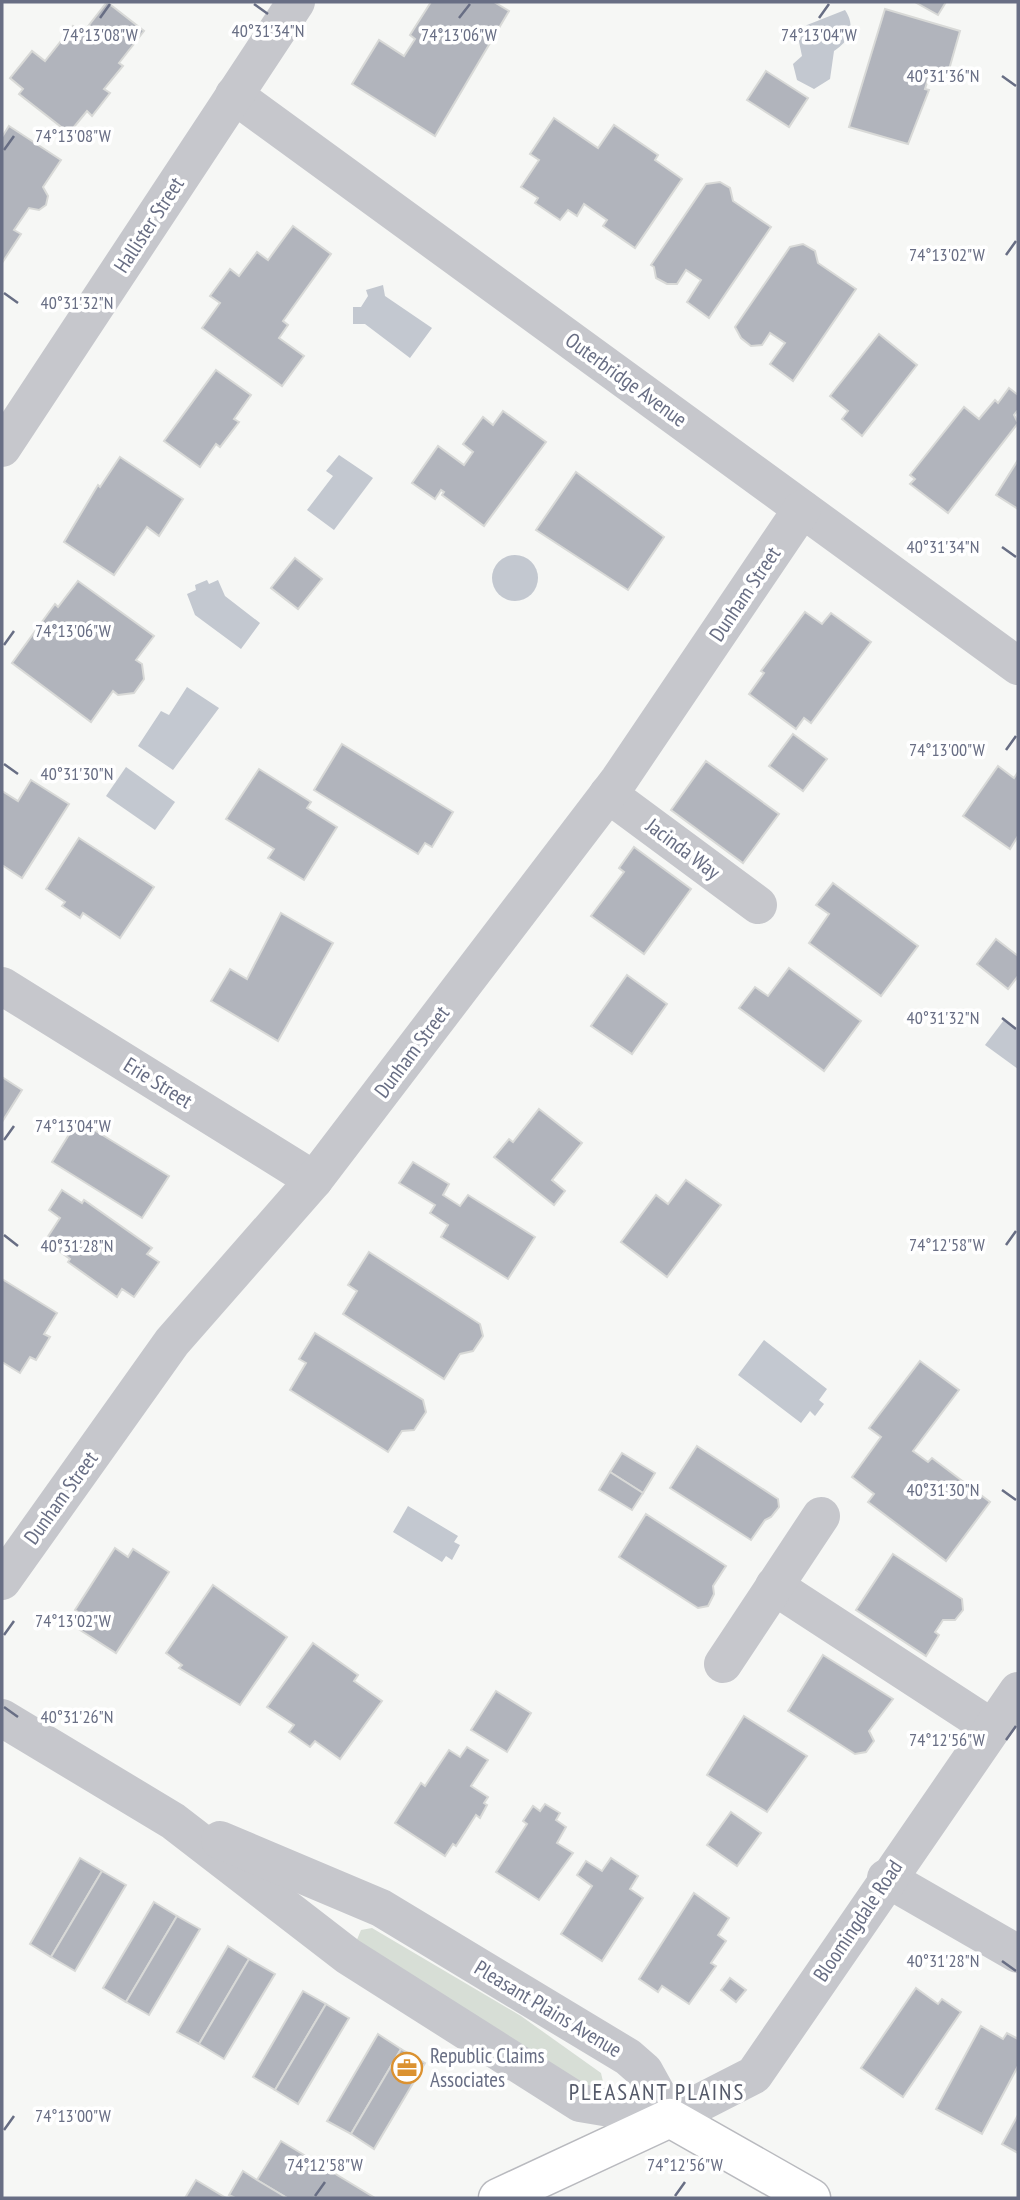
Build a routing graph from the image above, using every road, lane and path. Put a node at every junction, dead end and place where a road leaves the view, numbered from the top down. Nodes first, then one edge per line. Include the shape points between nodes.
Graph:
1 (296, 2) edge
2 (234, 95) junction
3 (2, 448) edge
4 (802, 509) junction
5 (1018, 666) edge
6 (608, 794) junction
7 (758, 905) dead end
8 (2, 986) edge
9 (314, 1180) junction
10 (821, 1516) dead end
11 (2, 1581) edge
12 (774, 1586) junction
13 (723, 1664) dead end
14 (1018, 1691) edge
15 (2, 1718) edge
16 (992, 1728) junction
17 (173, 1821) junction
18 (886, 1878) junction
19 (1018, 1954) edge
20 (670, 2118) junction
21 (498, 2198) edge
22 (811, 2198) edge

1 - 2 street, Hallister Street
2 - 3 street, Hallister Street
2 - 4 street, Outerbridge Avenue
4 - 5 street, Outerbridge Avenue
4 - 6 street, Dunham Street
6 - 7 street, Jacinda Way
6 - 9 street, Dunham Street
8 - 9 street, Erie Street
9 - 11 street, Dunham Street via 173,1342
10 - 12 street
12 - 13 street
12 - 16 street
14 - 16 street, Bloomingdale Road
15 - 17 street, Pleasant Plains Avenue
16 - 18 street, Bloomingdale Road
17 - 20 street, Pleasant Plains Avenue via 348,1956 580,2104
17 - 20 street, Pleasant Plains Avenue via 381,1908 628,2057 644,2071
18 - 19 street
18 - 20 street, Bloomingdale Road via 754,2075
20 - 21 main road
20 - 22 main road

